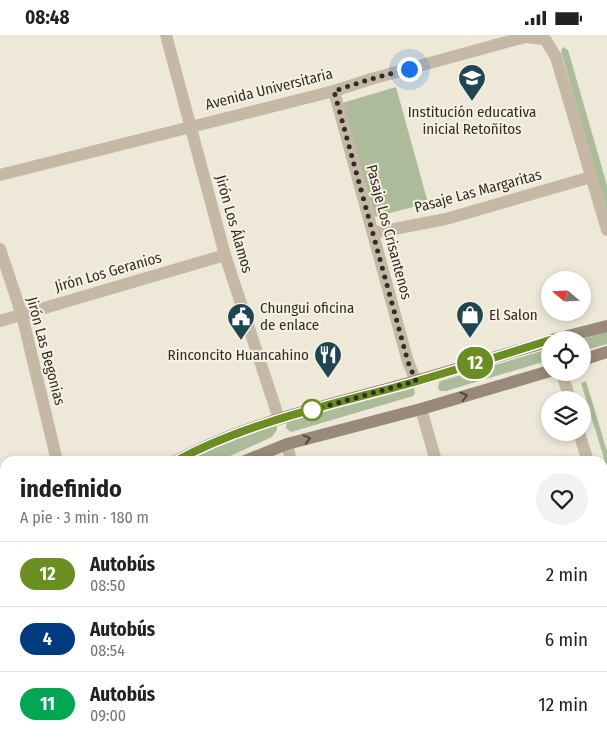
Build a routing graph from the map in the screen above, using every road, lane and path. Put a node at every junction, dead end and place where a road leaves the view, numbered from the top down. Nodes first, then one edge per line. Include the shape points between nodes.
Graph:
1 (166, 35) edge
2 (334, 91) junction
3 (189, 126) junction
4 (0, 175) edge
5 (591, 177) junction
6 (607, 231) edge
7 (373, 233) junction
8 (0, 249) edge
9 (225, 255) junction
10 (22, 315) junction
11 (0, 321) edge
12 (607, 326) edge
13 (587, 331) edge
14 (541, 343) edge
15 (607, 352) edge
16 (591, 357) edge
17 (541, 374) edge
18 (416, 381) junction
19 (421, 409) junction
20 (279, 419) junction
21 (582, 441) edge
22 (287, 444) junction
23 (56, 456) edge
24 (185, 456) edge
25 (257, 456) edge
26 (290, 456) edge
27 (435, 456) edge
28 (587, 456) edge

1 - 3 street, Jirón Los Álamos
2 - 3 street, Avenida Universitaria
2 - 5 street, Avenida Universitaria via 525,37 545,39 556,57
2 - 7 street, Pasaje Los Crisantenos
3 - 4 street, Avenida Universitaria
3 - 9 street, Jirón Los Álamos
5 - 6 street
5 - 7 street, Pasaje Las Margaritas via 446,219
7 - 18 street, Pasaje Los Crisantenos
8 - 10 street, Jirón Las Begonias
9 - 10 street, Jirón Los Geranios
9 - 20 street, Jirón Los Álamos
10 - 11 street, Jirón Los Geranios
10 - 23 street, Jirón Las Begonias
12 - 13 street
14 - 18 street
15 - 16 street
19 -> 17 street
18 - 20 street
22 -> 19 street
19 - 27 street
20 - 24 street via 205,445
21 - 28 street
22 - 25 street
22 - 26 street

